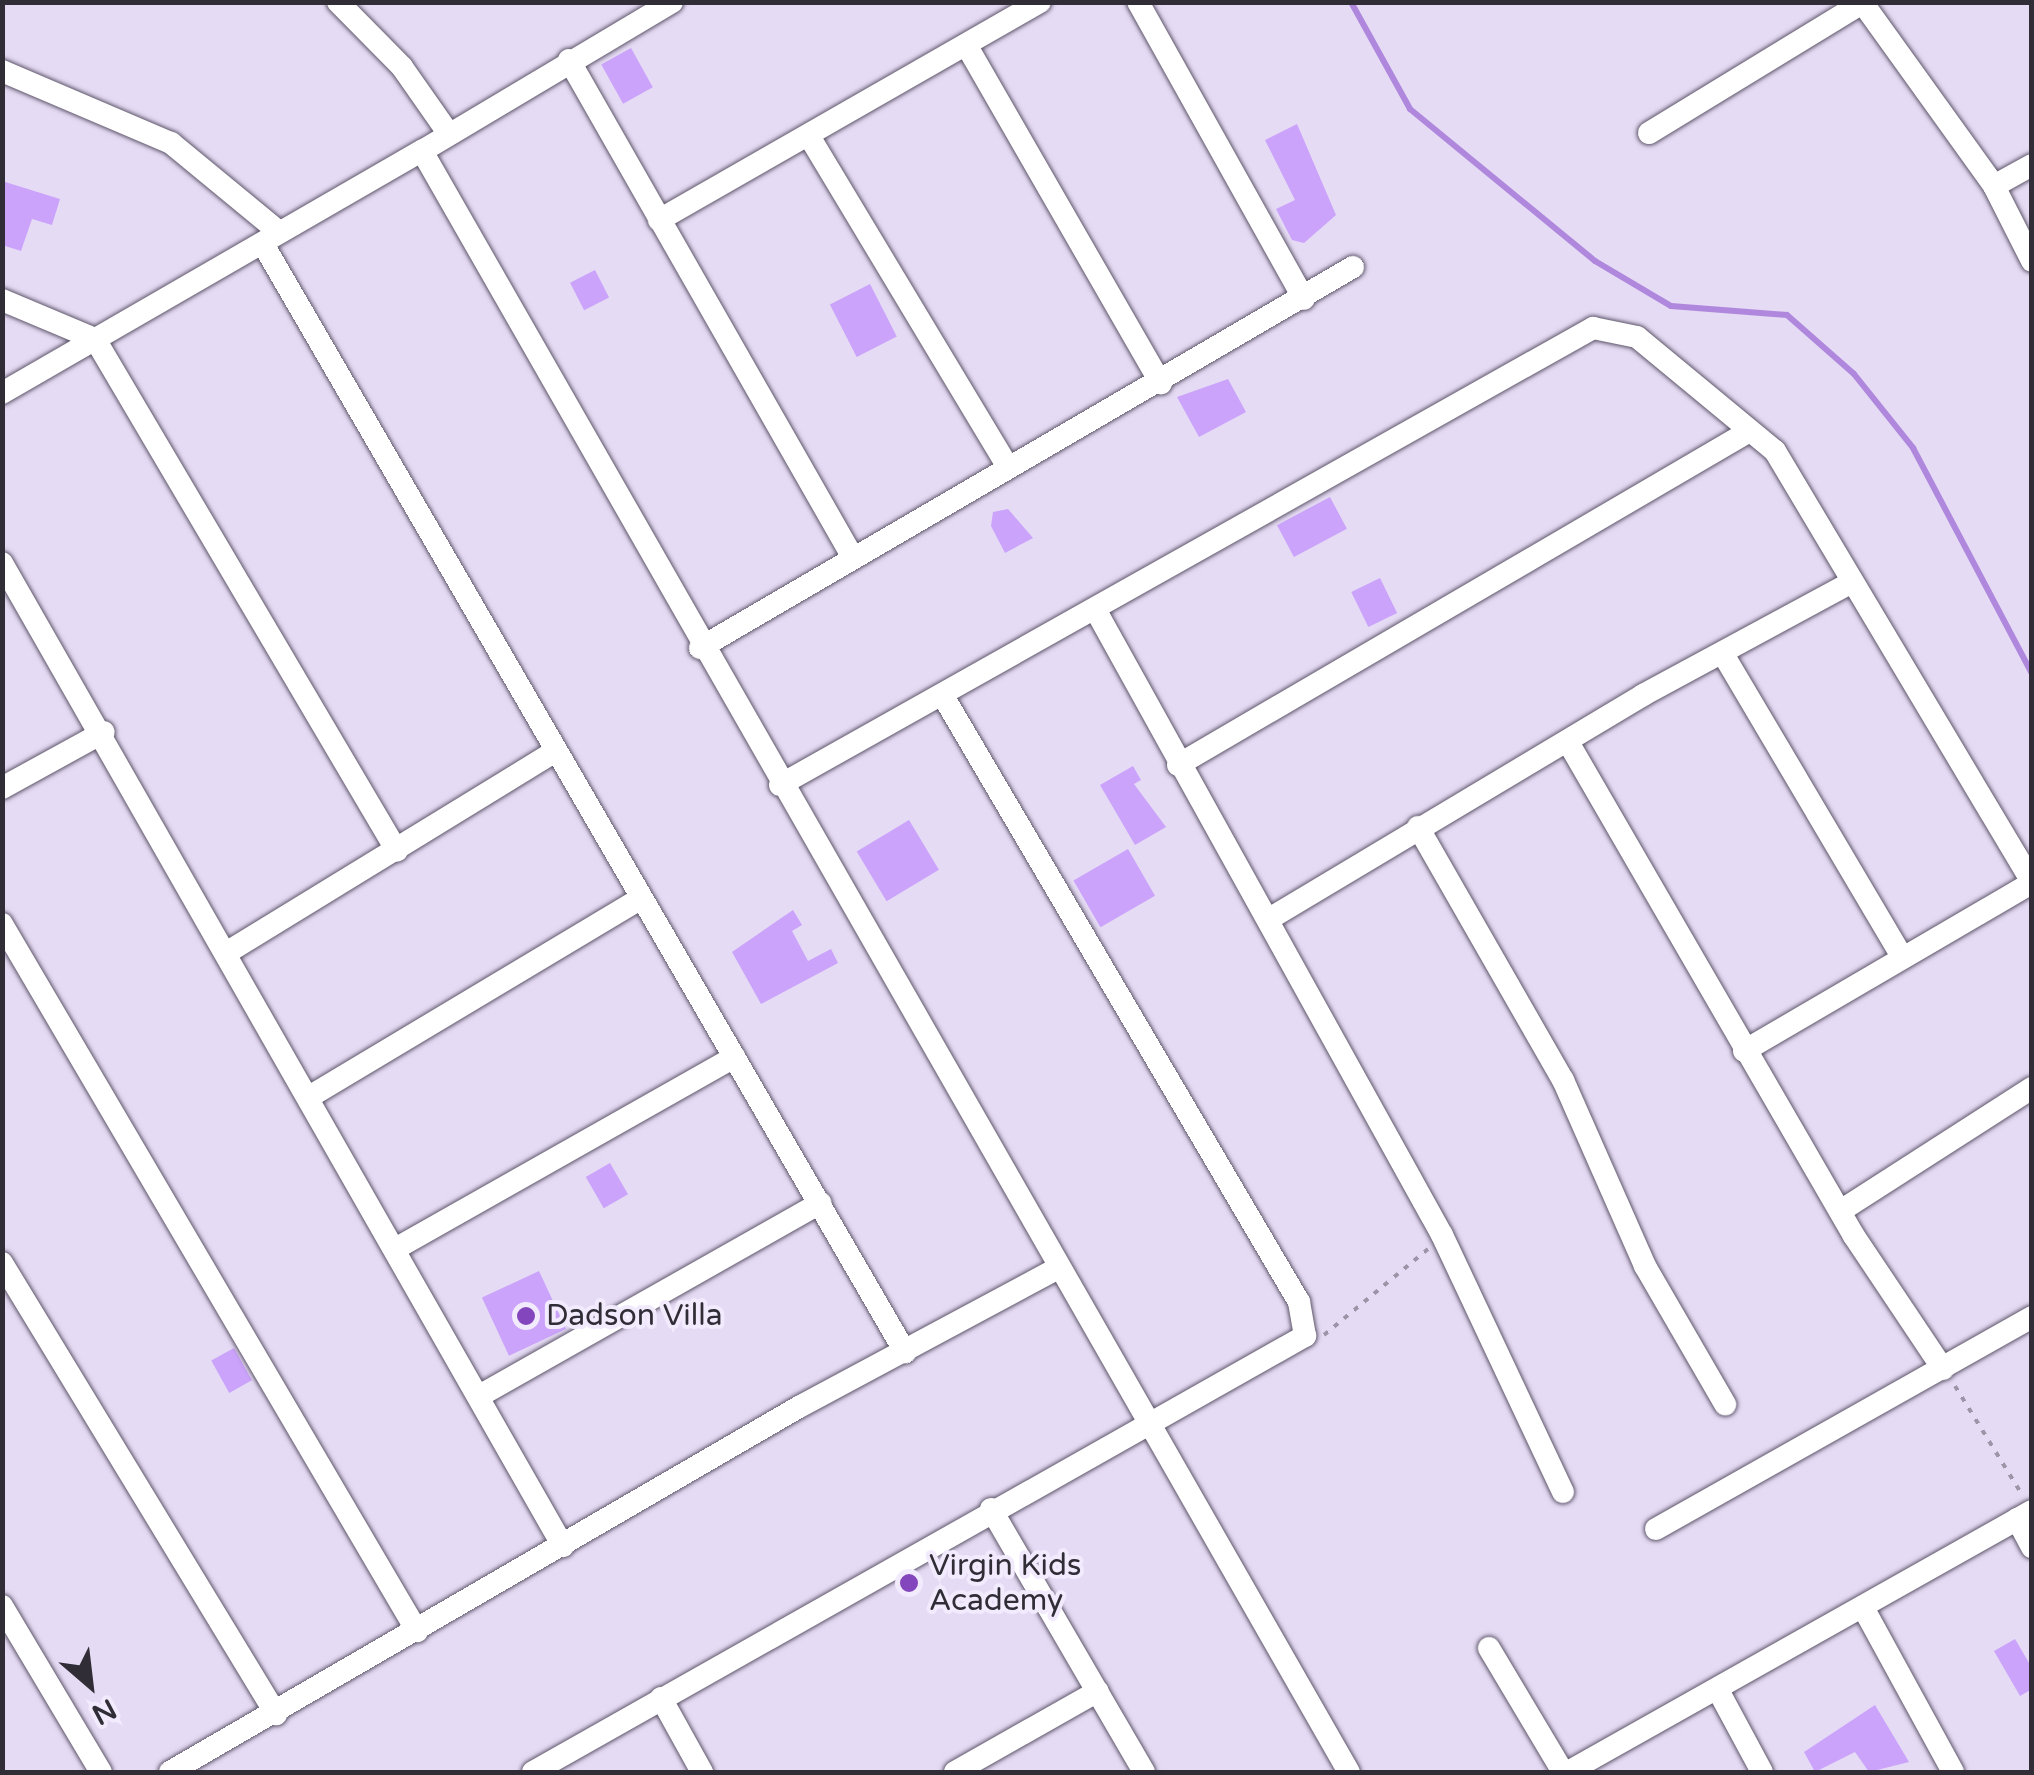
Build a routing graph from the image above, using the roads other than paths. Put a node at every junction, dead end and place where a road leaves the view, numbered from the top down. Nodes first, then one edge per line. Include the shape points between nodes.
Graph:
1 (338, 2) edge
2 (672, 2) edge
3 (1040, 2) edge
4 (1138, 2) edge
5 (1862, 3) edge
6 (968, 48) junction
7 (568, 60) junction
8 (2, 71) edge
9 (1648, 132) dead end
10 (449, 134) junction
11 (809, 136) junction
12 (422, 151) junction
13 (2032, 165) edge
14 (1994, 186) junction
15 (659, 220) junction
16 (271, 238) junction
17 (2032, 260) edge
18 (1353, 267) dead end
19 (2, 300) edge
20 (1304, 300) junction
21 (95, 339) junction
22 (1161, 382) junction
23 (2, 393) edge
24 (1748, 432) junction
25 (1007, 466) junction
26 (852, 556) junction
27 (2, 563) edge
28 (1852, 582) junction
29 (11, 595) edge
30 (1095, 609) junction
31 (700, 648) junction
32 (1723, 654) junction
33 (943, 696) junction
34 (104, 732) junction
35 (1568, 742) junction
36 (554, 752) junction
37 (1178, 764) junction
38 (780, 785) junction
39 (2, 788) edge
40 (1418, 827) junction
41 (397, 850) junction
42 (2032, 883) edge
43 (641, 898) junction
44 (1269, 919) junction
45 (2, 924) edge
46 (231, 950) junction
47 (1902, 958) junction
48 (1744, 1052) junction
49 (734, 1057) junction
50 (2032, 1088) edge
51 (309, 1097) junction
52 (820, 1203) junction
53 (1844, 1208) junction
54 (395, 1249) junction
55 (2, 1263) edge
56 (1056, 1269) junction
57 (2032, 1317) edge
58 (906, 1352) junction
59 (1943, 1369) junction
60 (481, 1395) junction
61 (1725, 1404) dead end
62 (1144, 1426) junction
63 (1564, 1492) dead end
64 (991, 1508) junction
65 (2027, 1513) edge
66 (1656, 1529) dead end
67 (562, 1546) junction
68 (2032, 1547) edge
69 (2, 1606) edge
70 (1866, 1611) junction
71 (417, 1631) junction
72 (1489, 1648) dead end
73 (1098, 1691) junction
74 (1719, 1692) junction
75 (661, 1698) junction
76 (276, 1714) junction
77 (100, 1772) edge
78 (170, 1772) edge
79 (533, 1772) edge
80 (702, 1772) edge
81 (955, 1772) edge
82 (1144, 1772) edge
83 (1349, 1772) edge
84 (1565, 1772) edge
85 (1762, 1772) edge
86 (1953, 1772) edge

1 - 10 street via 402,68
2 - 7 street
3 - 6 street
4 - 20 street
5 - 9 street
5 - 14 street
6 - 11 street
6 - 22 street
7 - 10 street
7 - 15 street
8 - 16 street via 170,143
10 - 12 street
11 - 15 street
11 - 25 street
12 - 16 street
12 - 31 street
13 - 14 street
14 - 17 street
15 - 26 street
16 - 21 street
16 - 36 street
18 - 20 street
19 - 21 street
20 - 22 street
21 - 23 street
21 - 41 street
22 - 25 street
24 - 28 street via 1775,451
24 - 30 street via 1637,337 1572,332
24 - 37 street
25 - 26 street
26 - 31 street
27 - 29 street
28 - 32 street
28 - 42 street
29 - 34 street
30 - 33 street
30 - 37 street
31 - 38 street
32 - 35 street
32 - 47 street
33 - 38 street
33 - 62 street via 1299,1302 1304,1336
34 - 39 street
34 - 46 street
35 - 40 street
35 - 48 street
36 - 41 street
36 - 43 street
37 - 44 street
38 - 56 street
40 - 44 street
40 - 61 street via 1563,1080 1646,1266
41 - 46 street
42 - 47 street
43 - 49 street
43 - 51 street
44 - 63 street via 1442,1236
45 - 71 street
46 - 51 street
47 - 48 street
48 - 53 street
49 - 52 street
49 - 54 street
50 - 53 street
51 - 54 street
52 - 58 street
52 - 60 street
53 - 59 street
54 - 60 street
55 - 76 street
56 - 58 street
56 - 62 street
57 - 59 street
58 - 67 street
59 - 66 street
60 - 67 street
62 - 64 street
62 - 83 street via 1195,1496
64 - 73 street
64 - 75 street
65 - 68 street
65 - 70 street
67 - 71 street
69 - 77 street
70 - 74 street
70 - 86 street
71 - 76 street
72 - 84 street
73 - 81 street
73 - 82 street
74 - 84 street
74 - 85 street
75 - 79 street
75 - 80 street
76 - 78 street

